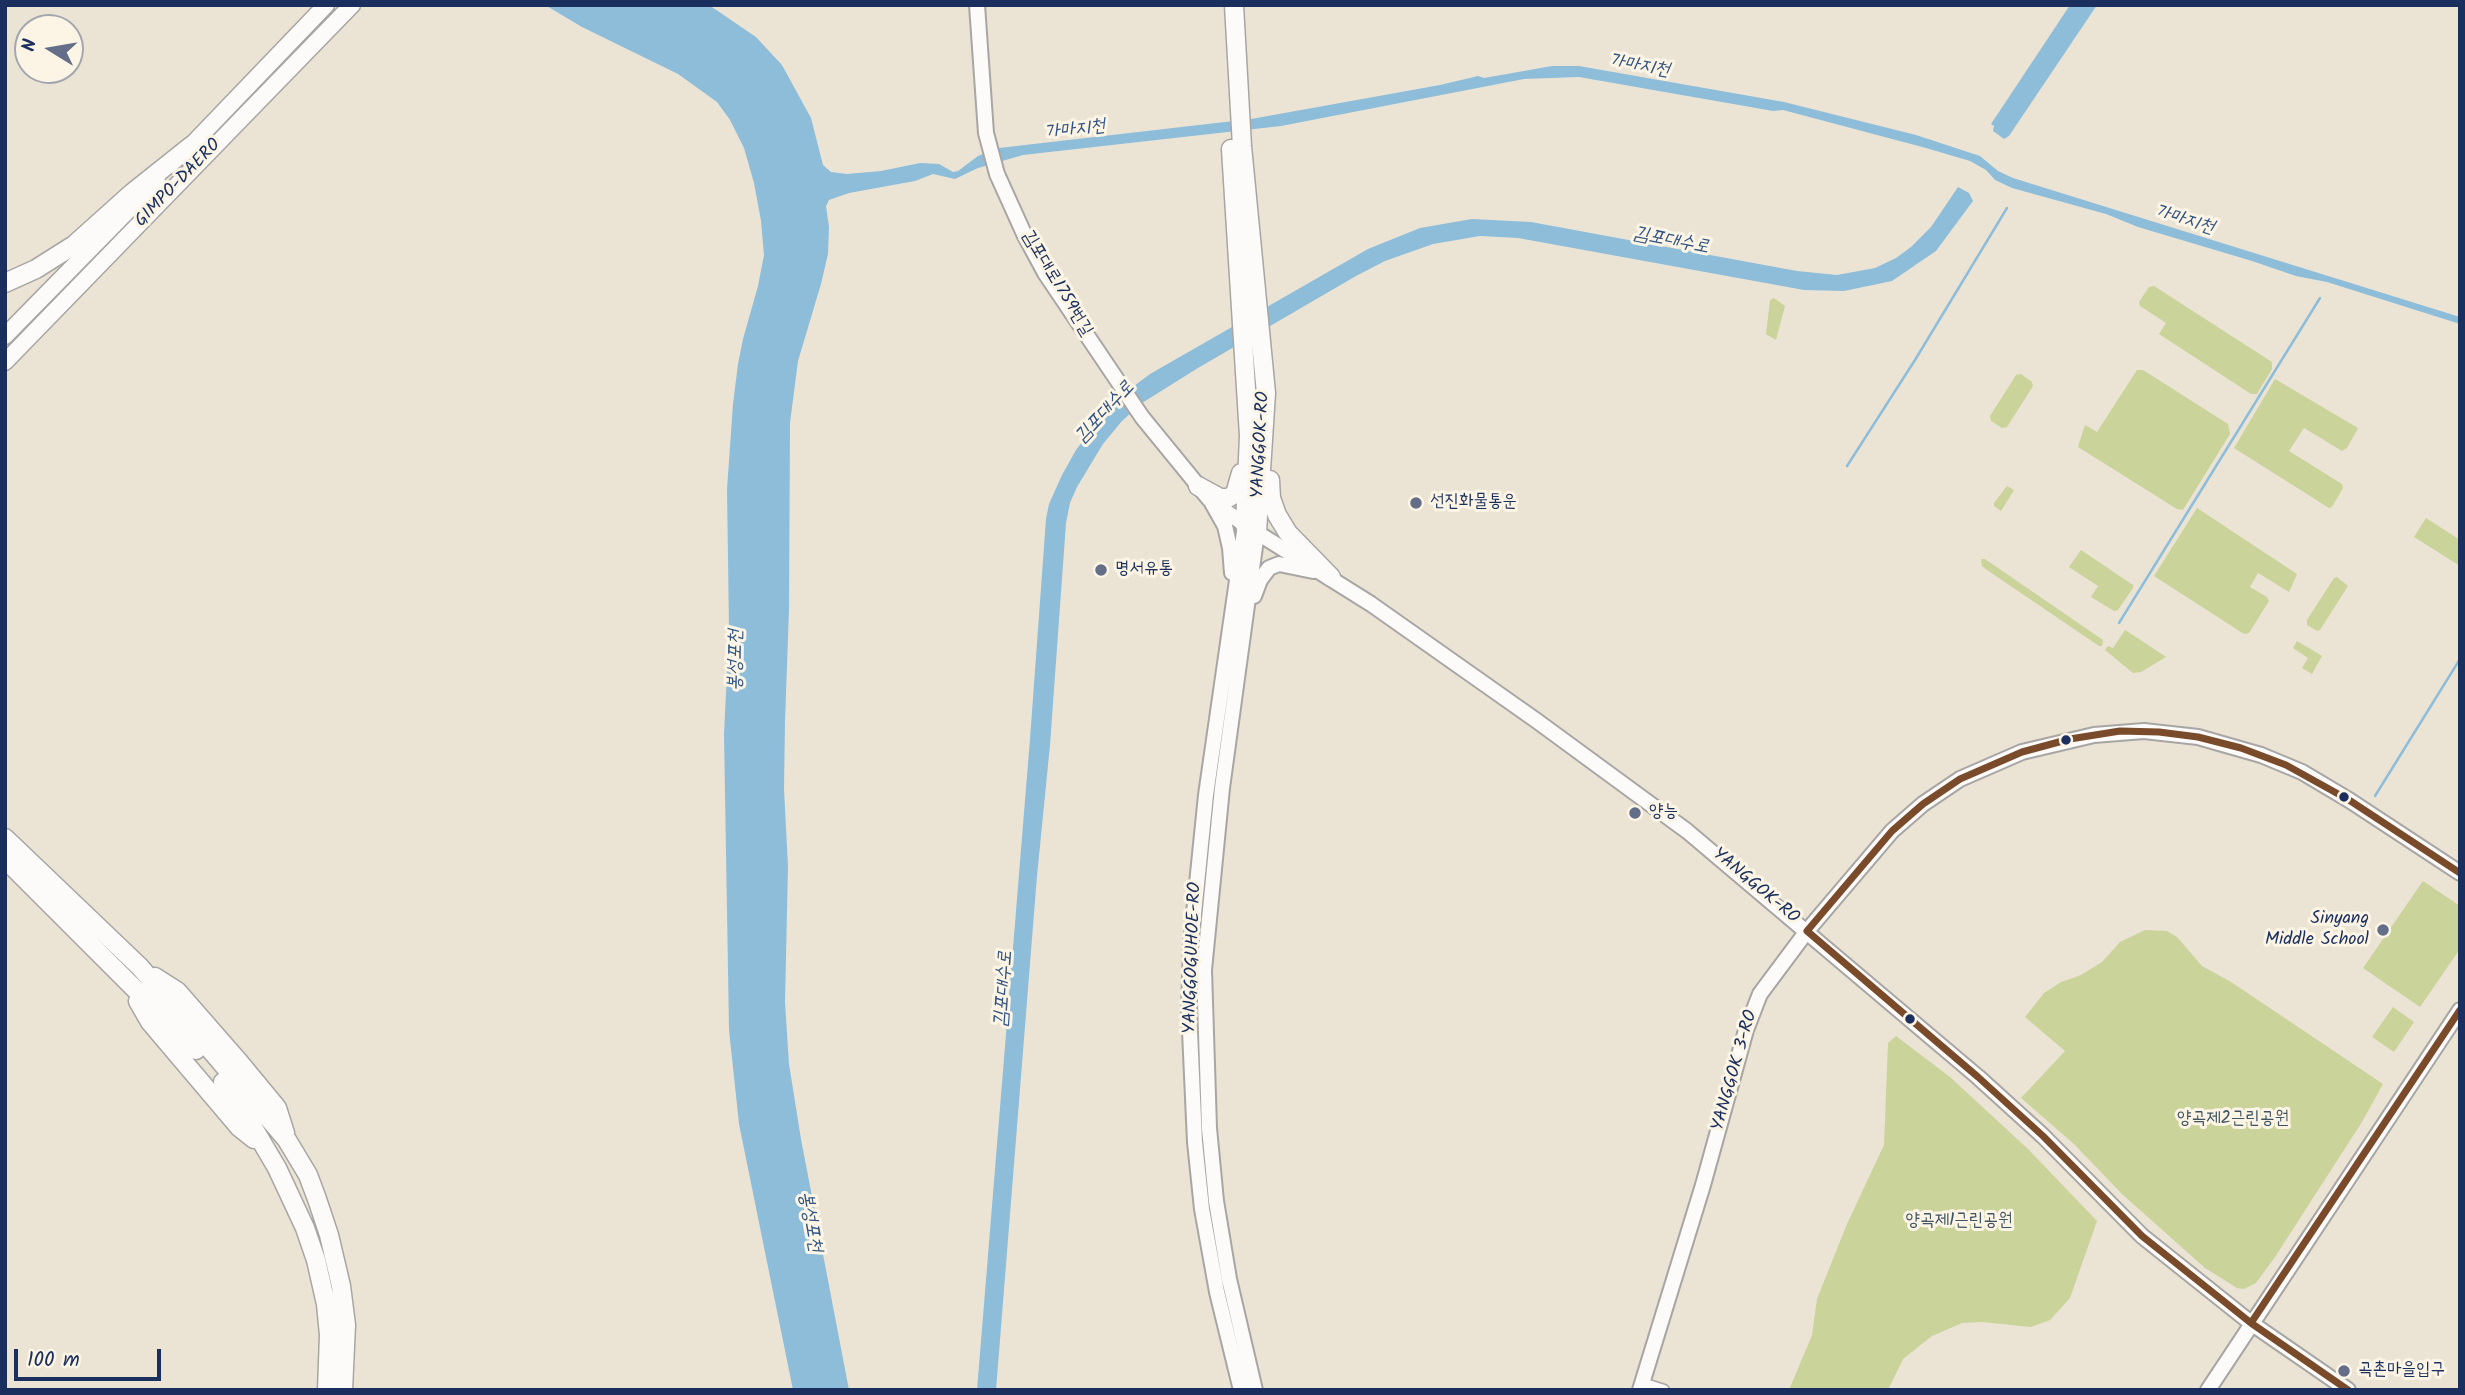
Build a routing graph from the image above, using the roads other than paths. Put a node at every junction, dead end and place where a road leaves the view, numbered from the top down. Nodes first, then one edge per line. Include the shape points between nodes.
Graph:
1 (326, 5) edge
2 (352, 5) edge
3 (977, 5) edge
4 (1223, 5) edge
5 (1234, 5) edge
6 (1233, 101) junction
7 (191, 146) junction
8 (1236, 147) junction
9 (5, 283) edge
10 (5, 336) edge
11 (5, 362) edge
12 (1266, 393) junction
13 (1249, 436) junction
14 (1204, 493) junction
15 (1251, 529) junction
16 (1331, 577) junction
17 (1234, 598) junction
18 (1244, 632) junction
19 (5, 838) edge
20 (5, 859) edge
21 (2460, 873) edge
22 (1807, 930) junction
23 (2460, 1010) edge
24 (2251, 1323) junction
25 (1641, 1386) edge
26 (327, 1390) edge
27 (343, 1390) edge
28 (1241, 1390) edge
29 (1255, 1390) edge
30 (1664, 1390) edge
31 (2208, 1390) edge
32 (2348, 1390) edge

1 - 7 main road, GIMPO-DAERO
2 - 11 main road, GIMPO-DAERO
3 - 14 street, 김포대로1759번길 via 988,141 997,174 1025,236 1140,413
4 - 6 highway
5 - 6 highway
6 - 8 highway
7 - 9 highway via 74,245
7 - 10 main road, GIMPO-DAERO
8 - 12 highway, YANGGOK-RO
8 - 13 highway, YANGGOK-RO
12 - 15 highway, YANGGOK-RO
12 - 16 highway via 1271,498 1277,515
13 - 14 highway via 1235,494 1220,498
13 - 15 highway, YANGGOK-RO
14 - 15 street
14 - 17 street via 1225,526
15 - 16 street, YANGGOK-RO
15 - 17 street, YANGGOGUHOE-RO
15 - 18 street, YANGGOGUHOE-RO
16 - 18 street via 1279,564 1269,568 1260,580
16 - 22 street, YANGGOK-RO via 1687,831
17 - 28 street, YANGGOGUHOE-RO via 1205,807 1189,1009 1202,1209
18 - 29 street, YANGGOGUHOE-RO via 1209,906 1204,1037 1216,1202
19 - 27 highway via 140,967 287,1140 317,1199 341,1286 346,1325
20 - 26 highway via 189,1042 237,1100 287,1190 316,1260 329,1335
21 - 22 street, YANGGOK 3-RO via 2286,765 2198,737 2120,732 2022,752 1960,779 1892,831
22 - 24 street, YANGGOK-RO via 2043,1136 2142,1236
22 - 25 street, YANGGOK 3-RO via 1768,982 1750,1016
23 - 24 street
24 - 31 street
24 - 32 street, YANGGOK-RO
25 - 30 street

